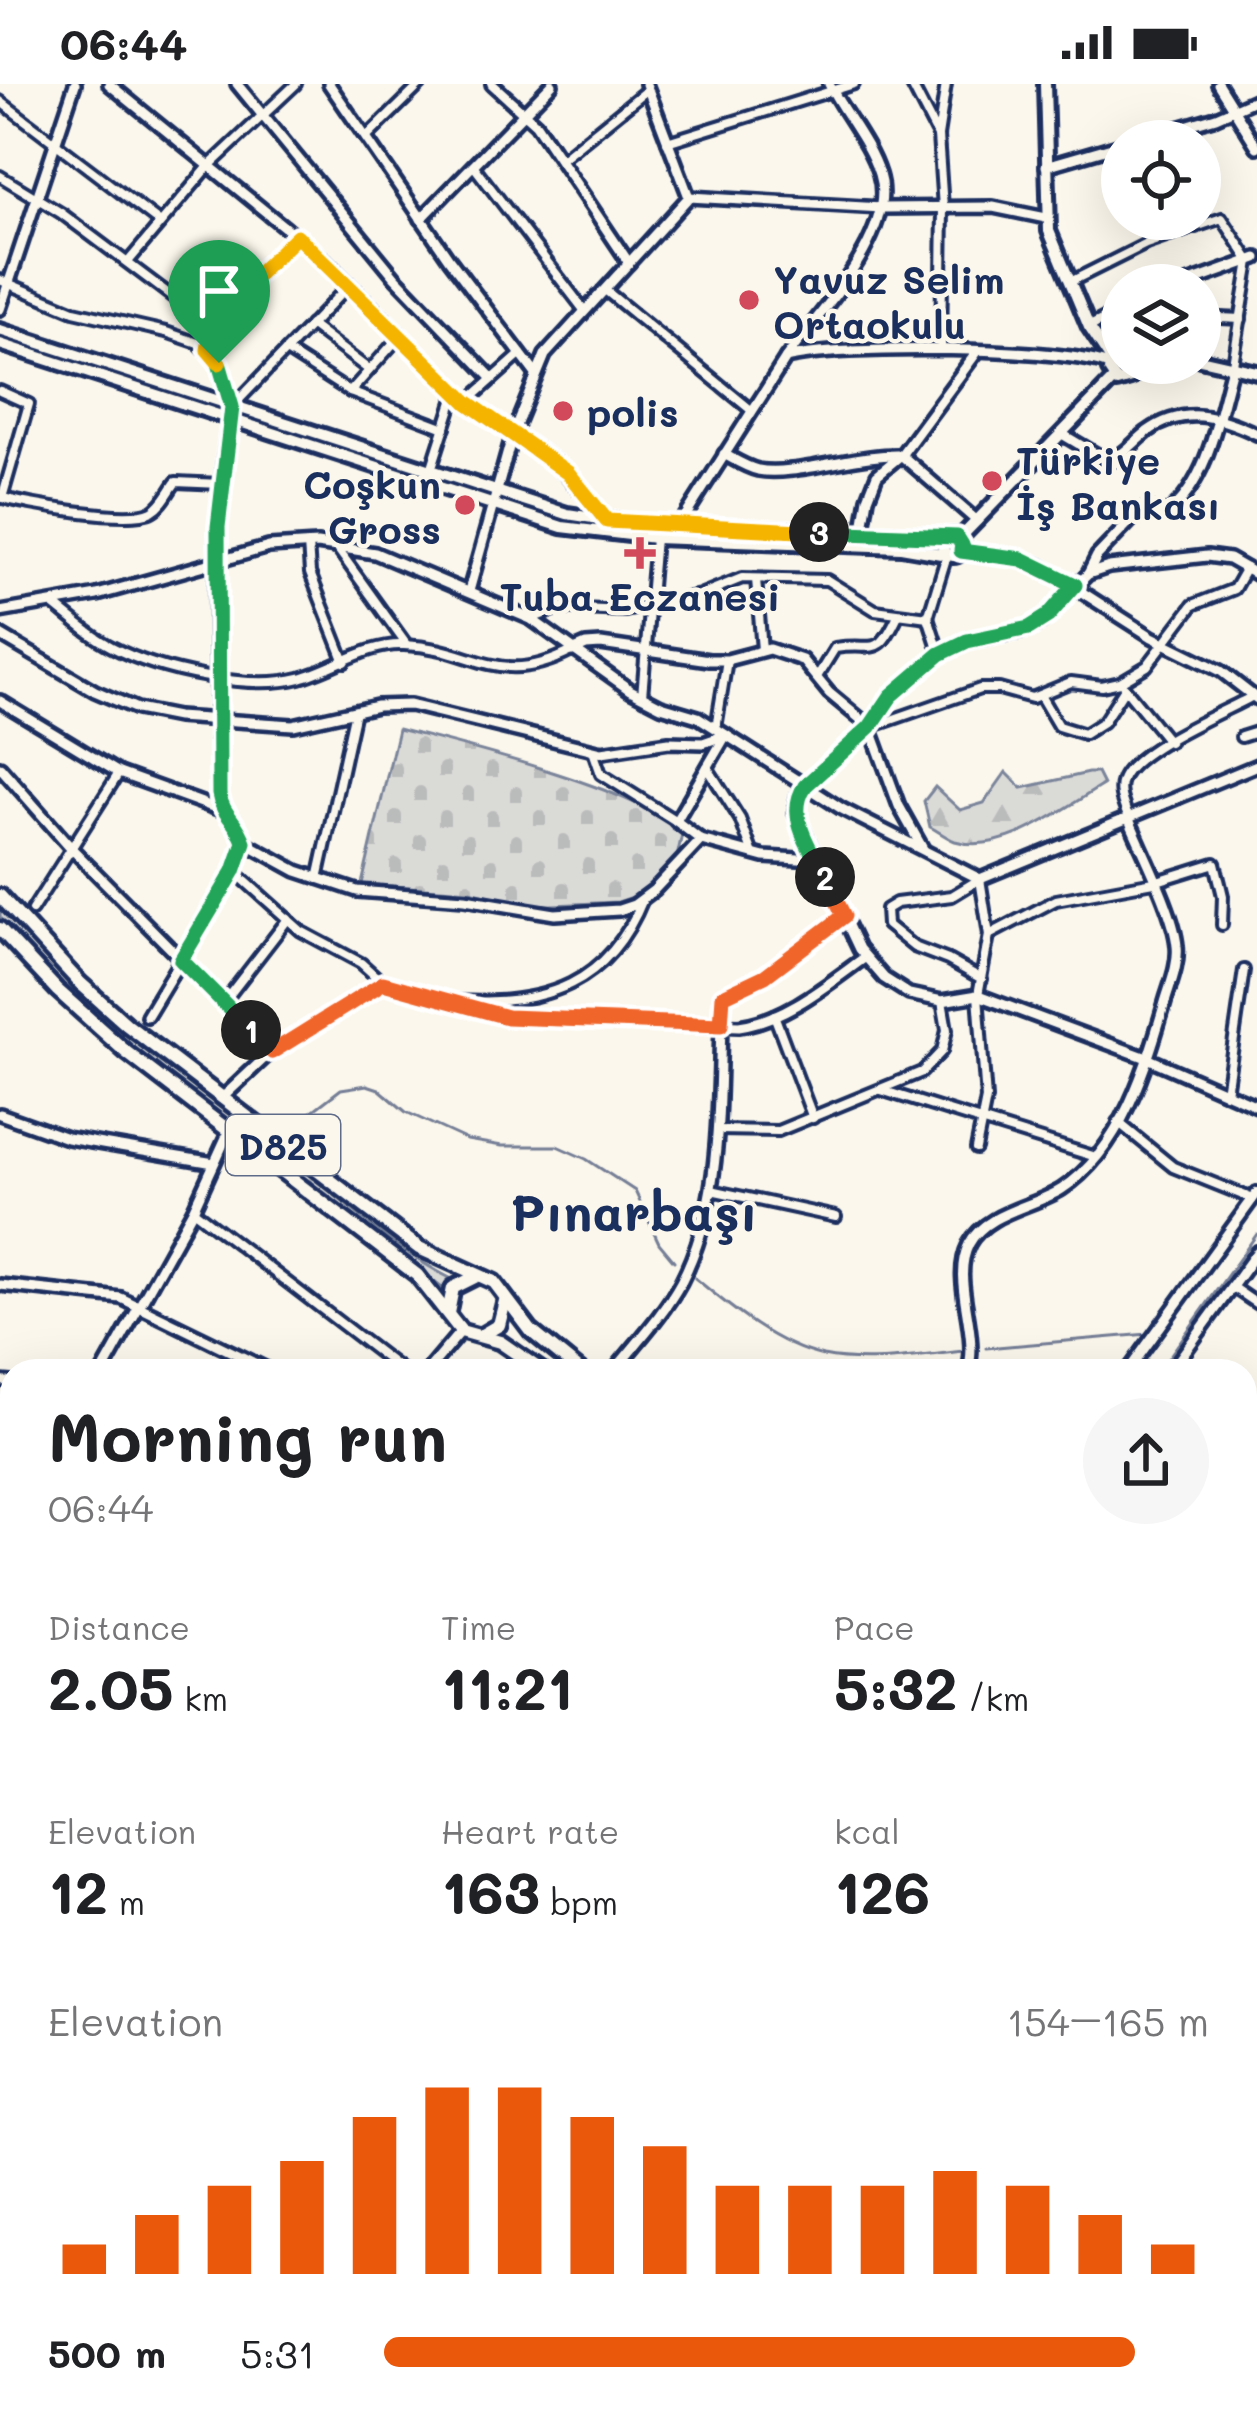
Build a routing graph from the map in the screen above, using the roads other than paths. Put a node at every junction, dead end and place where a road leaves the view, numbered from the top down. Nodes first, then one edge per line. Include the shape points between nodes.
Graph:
1 (75, 84) edge
2 (110, 84) edge
3 (237, 84) edge
4 (296, 84) edge
5 (329, 84) edge
6 (422, 84) edge
7 (492, 84) edge
8 (551, 84) edge
9 (854, 84) edge
10 (911, 84) edge
11 (946, 84) edge
12 (1045, 84) edge
13 (1218, 84) edge
14 (647, 87) edge
15 (830, 87) edge
16 (1257, 99) edge
17 (0, 101) edge
18 (1235, 110) junction
19 (526, 112) junction
20 (264, 113) junction
21 (1202, 120) edge
22 (938, 136) junction
23 (366, 138) junction
24 (56, 142) junction
25 (667, 142) junction
26 (1257, 147) edge
27 (1101, 151) edge
28 (560, 160) junction
29 (210, 165) junction
30 (473, 165) junction
31 (1046, 166) junction
32 (0, 176) edge
33 (688, 197) junction
34 (39, 198) junction
35 (882, 208) junction
36 (943, 208) junction
37 (1046, 218) junction
38 (421, 219) junction
39 (159, 223) junction
40 (297, 236) junction
41 (1254, 260) edge
42 (128, 262) junction
43 (629, 263) junction
44 (1221, 271) edge
45 (4, 282) edge
46 (1068, 283) junction
47 (350, 284) junction
48 (605, 290) junction
49 (0, 309) edge
50 (584, 310) junction
51 (1221, 318) edge
52 (1241, 319) junction
53 (1101, 321) edge
54 (211, 325) junction
55 (310, 325) junction
56 (1089, 327) junction
57 (0, 330) edge
58 (400, 336) junction
59 (1101, 341) edge
60 (0, 344) edge
61 (208, 350) junction
62 (286, 351) junction
63 (941, 352) junction
64 (976, 352) junction
65 (521, 354) junction
66 (786, 358) junction
67 (1101, 361) edge
68 (1221, 362) edge
69 (1233, 364) junction
70 (369, 370) junction
71 (1257, 372) edge
72 (535, 373) junction
73 (492, 378) junction
74 (1109, 384) edge
75 (0, 391) edge
76 (350, 392) junction
77 (456, 392) junction
78 (467, 402) junction
79 (751, 410) junction
80 (231, 414) junction
81 (1218, 417) junction
82 (445, 428) junction
83 (513, 433) junction
84 (1062, 434) junction
85 (1257, 434) edge
86 (724, 454) junction
87 (901, 455) junction
88 (430, 472) junction
89 (220, 484) junction
90 (1, 497) edge
91 (494, 499) junction
92 (607, 521) junction
93 (977, 521) junction
94 (679, 526) junction
95 (862, 534) junction
96 (655, 538) junction
97 (957, 542) junction
98 (308, 544) junction
99 (336, 547) junction
100 (947, 554) junction
101 (217, 561) junction
102 (1252, 571) edge
103 (1088, 574) junction
104 (756, 579) junction
105 (1075, 585) junction
106 (469, 591) junction
107 (53, 604) junction
108 (650, 605) junction
109 (0, 612) edge
110 (898, 615) junction
111 (928, 616) junction
112 (531, 619) junction
113 (0, 635) edge
114 (406, 644) junction
115 (1164, 644) junction
116 (645, 650) junction
117 (762, 650) junction
118 (572, 651) junction
119 (940, 654) junction
120 (727, 660) junction
121 (345, 662) junction
122 (817, 677) junction
123 (218, 678) junction
124 (1123, 685) junction
125 (641, 696) junction
126 (1041, 697) junction
127 (1255, 698) edge
128 (0, 701) edge
129 (355, 711) junction
130 (218, 721) junction
131 (870, 727) junction
132 (721, 731) junction
133 (1257, 732) edge
134 (1240, 737) dead end
135 (1169, 742) junction
136 (593, 751) junction
137 (1257, 765) edge
138 (0, 767) edge
139 (707, 767) junction
140 (119, 773) junction
141 (805, 786) junction
142 (221, 810) junction
143 (1128, 817) junction
144 (676, 821) junction
145 (701, 840) junction
146 (244, 842) junction
147 (922, 849) junction
148 (73, 850) junction
149 (753, 854) junction
150 (816, 860) junction
151 (234, 871) junction
152 (318, 879) junction
153 (980, 879) junction
154 (1154, 882) junction
155 (0, 896) edge
156 (644, 899) junction
157 (32, 910) dead end
158 (844, 916) junction
159 (288, 919) junction
160 (1222, 925) dead end
161 (0, 929) edge
162 (988, 935) junction
163 (864, 958) junction
164 (181, 960) junction
165 (1244, 970) dead end
166 (982, 979) junction
167 (383, 983) junction
168 (978, 995) junction
169 (450, 1000) junction
170 (942, 1001) junction
171 (224, 1002) junction
172 (774, 1015) junction
173 (147, 1016) dead end
174 (721, 1025) junction
175 (272, 1052) junction
176 (1147, 1058) junction
177 (881, 1090) junction
178 (1226, 1093) junction
179 (222, 1098) junction
180 (1257, 1106) edge
181 (0, 1114) edge
182 (813, 1118) junction
183 (1118, 1122) junction
184 (983, 1123) junction
185 (717, 1130) junction
186 (229, 1131) junction
187 (976, 1149) dead end
188 (1096, 1157) junction
189 (214, 1163) junction
190 (711, 1190) junction
191 (1255, 1196) edge
192 (193, 1210) junction
193 (836, 1217) dead end
194 (1257, 1252) edge
195 (482, 1277) junction
196 (0, 1286) edge
197 (1232, 1287) junction
198 (505, 1298) junction
199 (1257, 1304) edge
200 (142, 1306) junction
201 (448, 1313) junction
202 (461, 1331) junction
203 (481, 1335) junction
204 (110, 1359) edge
205 (247, 1359) edge
206 (387, 1359) edge
207 (437, 1359) edge
208 (526, 1359) edge
209 (565, 1359) edge
210 (624, 1359) edge
211 (970, 1359) edge
212 (1137, 1359) edge
213 (1181, 1359) edge

1 - 24 street
2 - 29 street
3 - 20 street
4 - 20 street
5 - 23 street
6 - 23 street
7 - 19 street
8 - 19 street
9 - 15 street
10 - 22 street
11 - 22 street
12 - 31 main road
13 - 18 street
14 - 25 street
14 - 28 street
15 - 25 street
15 - 35 street via 877,168
16 - 18 street
17 - 24 street
18 - 21 street
18 - 26 street
19 - 28 street
19 - 30 street
20 - 29 street
20 - 73 street via 395,277
22 - 36 street
23 - 38 street
24 - 34 street
24 - 39 street
25 - 33 street
27 - 31 street
28 - 43 street
29 - 39 street
29 - 40 street
30 - 38 street
30 - 50 street
31 - 37 main road
32 - 34 street
33 - 35 street
33 - 43 street
34 - 42 street
34 - 45 street
35 - 36 street
35 - 66 street via 871,241
36 - 37 street
36 - 63 street
37 - 46 main road
38 - 65 street
39 - 42 street
40 - 47 street
40 - 54 street
41 - 44 street
41 - 46 street via 1222,218
41 - 52 street
42 - 54 street
43 - 48 street
45 - 49 street
45 - 61 street
46 - 56 main road
47 - 55 street
47 - 58 street
48 - 50 street
48 - 79 street
50 - 72 street
51 - 52 street
52 - 69 street
53 - 56 street
54 - 61 street
55 - 62 street
55 - 70 street
56 - 59 main road
57 - 80 main road
58 - 70 street
58 - 77 street
60 - 80 main road
61 - 80 street via 226,378
62 - 76 street
62 - 80 street
63 - 64 street
63 - 66 street
64 - 67 street
64 - 87 street
65 - 72 street
65 - 73 street
66 - 79 street
68 - 69 main road
69 - 71 main road
69 - 81 street
70 - 76 street
72 - 83 street
73 - 78 street
74 - 84 main road
75 - 90 street via 28,404
76 - 82 street
77 - 78 street
77 - 82 street
78 - 83 street
79 - 86 street
80 - 88 main road
80 - 89 street
80 - 91 main road
81 - 84 street via 1169,420 1109,462
81 - 85 street
81 - 103 street via 1179,503 1168,513 1139,512
82 - 88 street
83 - 91 street
83 - 92 street via 568,473
84 - 93 main road
86 - 87 street via 770,471
86 - 94 street
87 - 93 street
87 - 95 street via 874,481
88 - 91 main road
89 - 90 street via 176,482 144,514
89 - 101 street
91 - 92 main road
91 - 96 main road via 562,527
91 - 106 street
92 - 94 main road
93 - 97 main road
94 - 95 main road
95 - 97 main road
96 - 100 main road
96 - 108 street
97 - 100 main road via 943,543
97 - 105 street via 1022,559
98 - 99 street
98 - 101 street
98 - 121 street via 310,573
99 - 106 street via 375,553
99 - 114 street
100 - 111 street
101 - 107 street
101 - 123 street
102 - 103 street via 1207,556
102 - 115 street via 1234,589 1193,605
103 - 105 street
104 - 108 street
104 - 110 street via 827,580 864,605
104 - 117 street
105 - 115 street
105 - 119 street via 1029,628
106 - 112 street
107 - 109 street
107 - 123 street via 116,650
108 - 112 street via 559,608
108 - 116 street
110 - 111 street
110 - 122 street via 884,644 835,648
111 - 119 street
112 - 118 street
113 - 130 street via 137,709
114 - 118 street via 517,670
114 - 121 street
115 - 124 street
115 - 127 street
116 - 118 street via 593,644
116 - 120 street
116 - 125 street
117 - 120 street
117 - 122 street via 795,655
118 - 125 street
119 - 131 street via 891,696
120 - 132 street
121 - 123 street via 290,680
122 - 131 street
123 - 130 street
124 - 126 street via 1071,682
124 - 126 street via 1103,722 1084,734 1058,726
124 - 135 street
125 - 132 street
126 - 131 street via 980,688
127 - 135 street
128 - 140 street
129 - 130 street via 293,725
129 - 136 street via 410,705
129 - 152 street
130 - 142 street
131 - 141 street
131 - 147 street
132 - 136 street via 704,743
132 - 139 street
132 - 141 street
133 - 134 street
135 - 143 street via 1124,775
136 - 144 street via 601,774
137 - 143 street
138 - 148 street
139 - 144 street
139 - 149 street
140 - 142 street
140 - 148 street
141 - 147 street
141 - 150 street via 795,813
142 - 146 street
143 - 153 street
143 - 154 street
144 - 145 street
145 - 149 street
145 - 156 street
146 - 151 street
146 - 152 street
147 - 153 street
148 - 157 street
148 - 164 street
149 - 150 street
150 - 158 street
151 - 159 street
151 - 164 street
152 - 156 street via 374,894 465,898 539,913 619,910
153 - 162 street
153 - 166 street via 952,896 896,903 884,913 902,939
154 - 160 street via 1215,863
154 - 162 street via 1056,900
154 - 176 street via 1177,952
155 - 179 highway, D825 via 92,994
156 - 169 street via 614,953 564,987 524,999
158 - 163 street
158 - 174 street via 765,976 723,996
159 - 167 street
159 - 171 street
161 - 186 highway, D825 via 92,1022
162 - 166 street
163 - 170 street via 896,988
163 - 172 street
164 - 171 street
164 - 173 street
165 - 178 street
166 - 168 street
167 - 169 street
167 - 175 street
168 - 170 street
168 - 176 street
168 - 184 street
169 - 174 street via 520,1018
170 - 177 street via 938,1060
171 - 175 street
172 - 174 street
172 - 182 street
174 - 185 street
175 - 179 street
176 - 178 street
176 - 183 street
177 - 182 street
177 - 184 street
178 - 180 street
179 - 195 highway, D825 via 430,1256
181 - 189 street via 67,1138
182 - 185 street via 766,1133
183 - 188 street
183 - 191 street via 1173,1167
184 - 187 street
184 - 188 street
185 - 190 street
186 - 189 street
186 - 201 highway, D825 via 417,1275
188 - 211 street via 1063,1189 994,1221 970,1243
189 - 192 street
190 - 193 street
190 - 210 street via 682,1279
191 - 212 street
192 - 200 street
192 - 206 street
194 - 197 street
195 - 198 highway, D825
195 - 201 highway via 456,1285
196 - 200 street via 101,1294
197 - 199 street
197 - 213 street
198 - 203 highway via 503,1319
198 - 209 highway, D825
200 - 204 street
200 - 205 street
201 - 202 highway, D825
202 - 203 highway
202 - 207 street
203 - 208 highway

